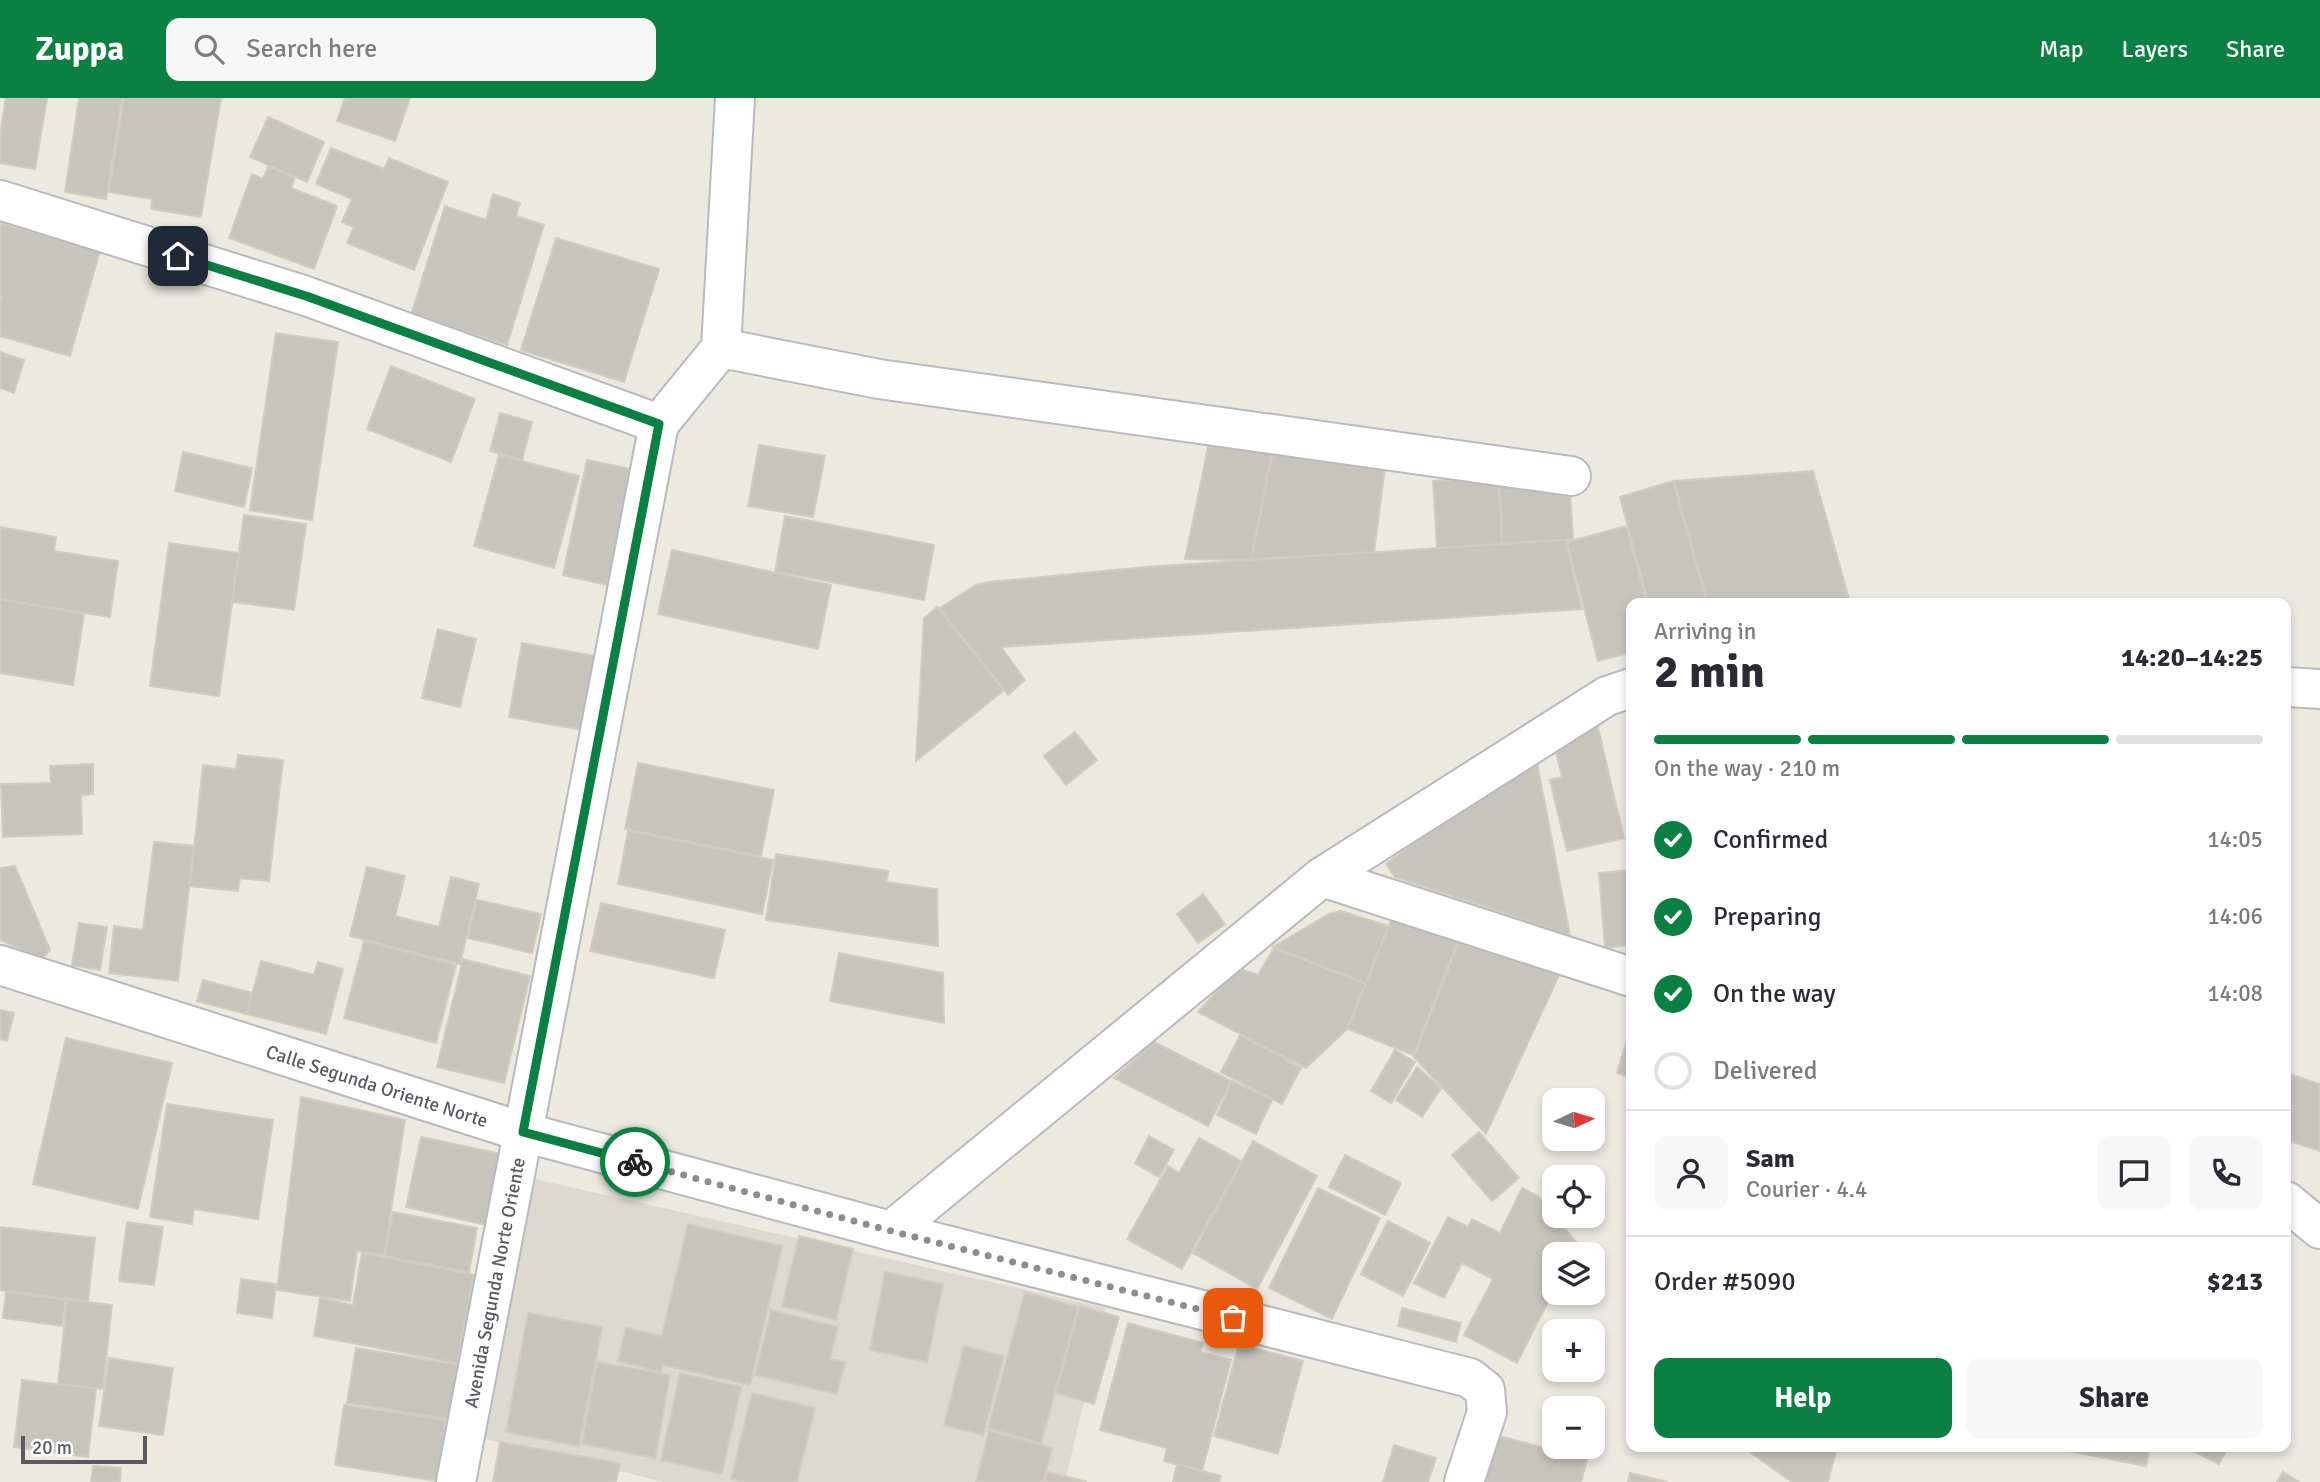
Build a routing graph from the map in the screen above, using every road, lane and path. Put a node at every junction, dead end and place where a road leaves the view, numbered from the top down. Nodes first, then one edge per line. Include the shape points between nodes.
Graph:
1 (735, 98) edge
2 (0, 200) edge
3 (721, 348) junction
4 (659, 424) junction
5 (1571, 476) dead end
6 (2291, 687) edge
7 (2320, 689) edge
8 (1626, 690) edge
9 (1322, 877) junction
10 (0, 965) edge
11 (1626, 975) edge
12 (523, 1132) junction
13 (2291, 1205) edge
14 (2320, 1229) edge
15 (891, 1231) junction
16 (456, 1482) edge
17 (1464, 1482) edge

1 - 3 street
2 - 4 street via 306,296
3 - 4 street
3 - 5 street via 878,379
4 - 12 street, Avenida Segunda Norte Oriente
6 - 7 street
8 - 9 street via 1607,696
9 - 11 street
9 - 15 street
10 - 12 street, Calle Segunda Oriente Norte
12 - 15 street, Calle Segunda Oriente Norte
12 - 16 street, Avenida Segunda Norte Oriente
13 - 14 street
15 - 17 street, Calle Segunda Oriente Norte via 1470,1378 1485,1390 1487,1412

